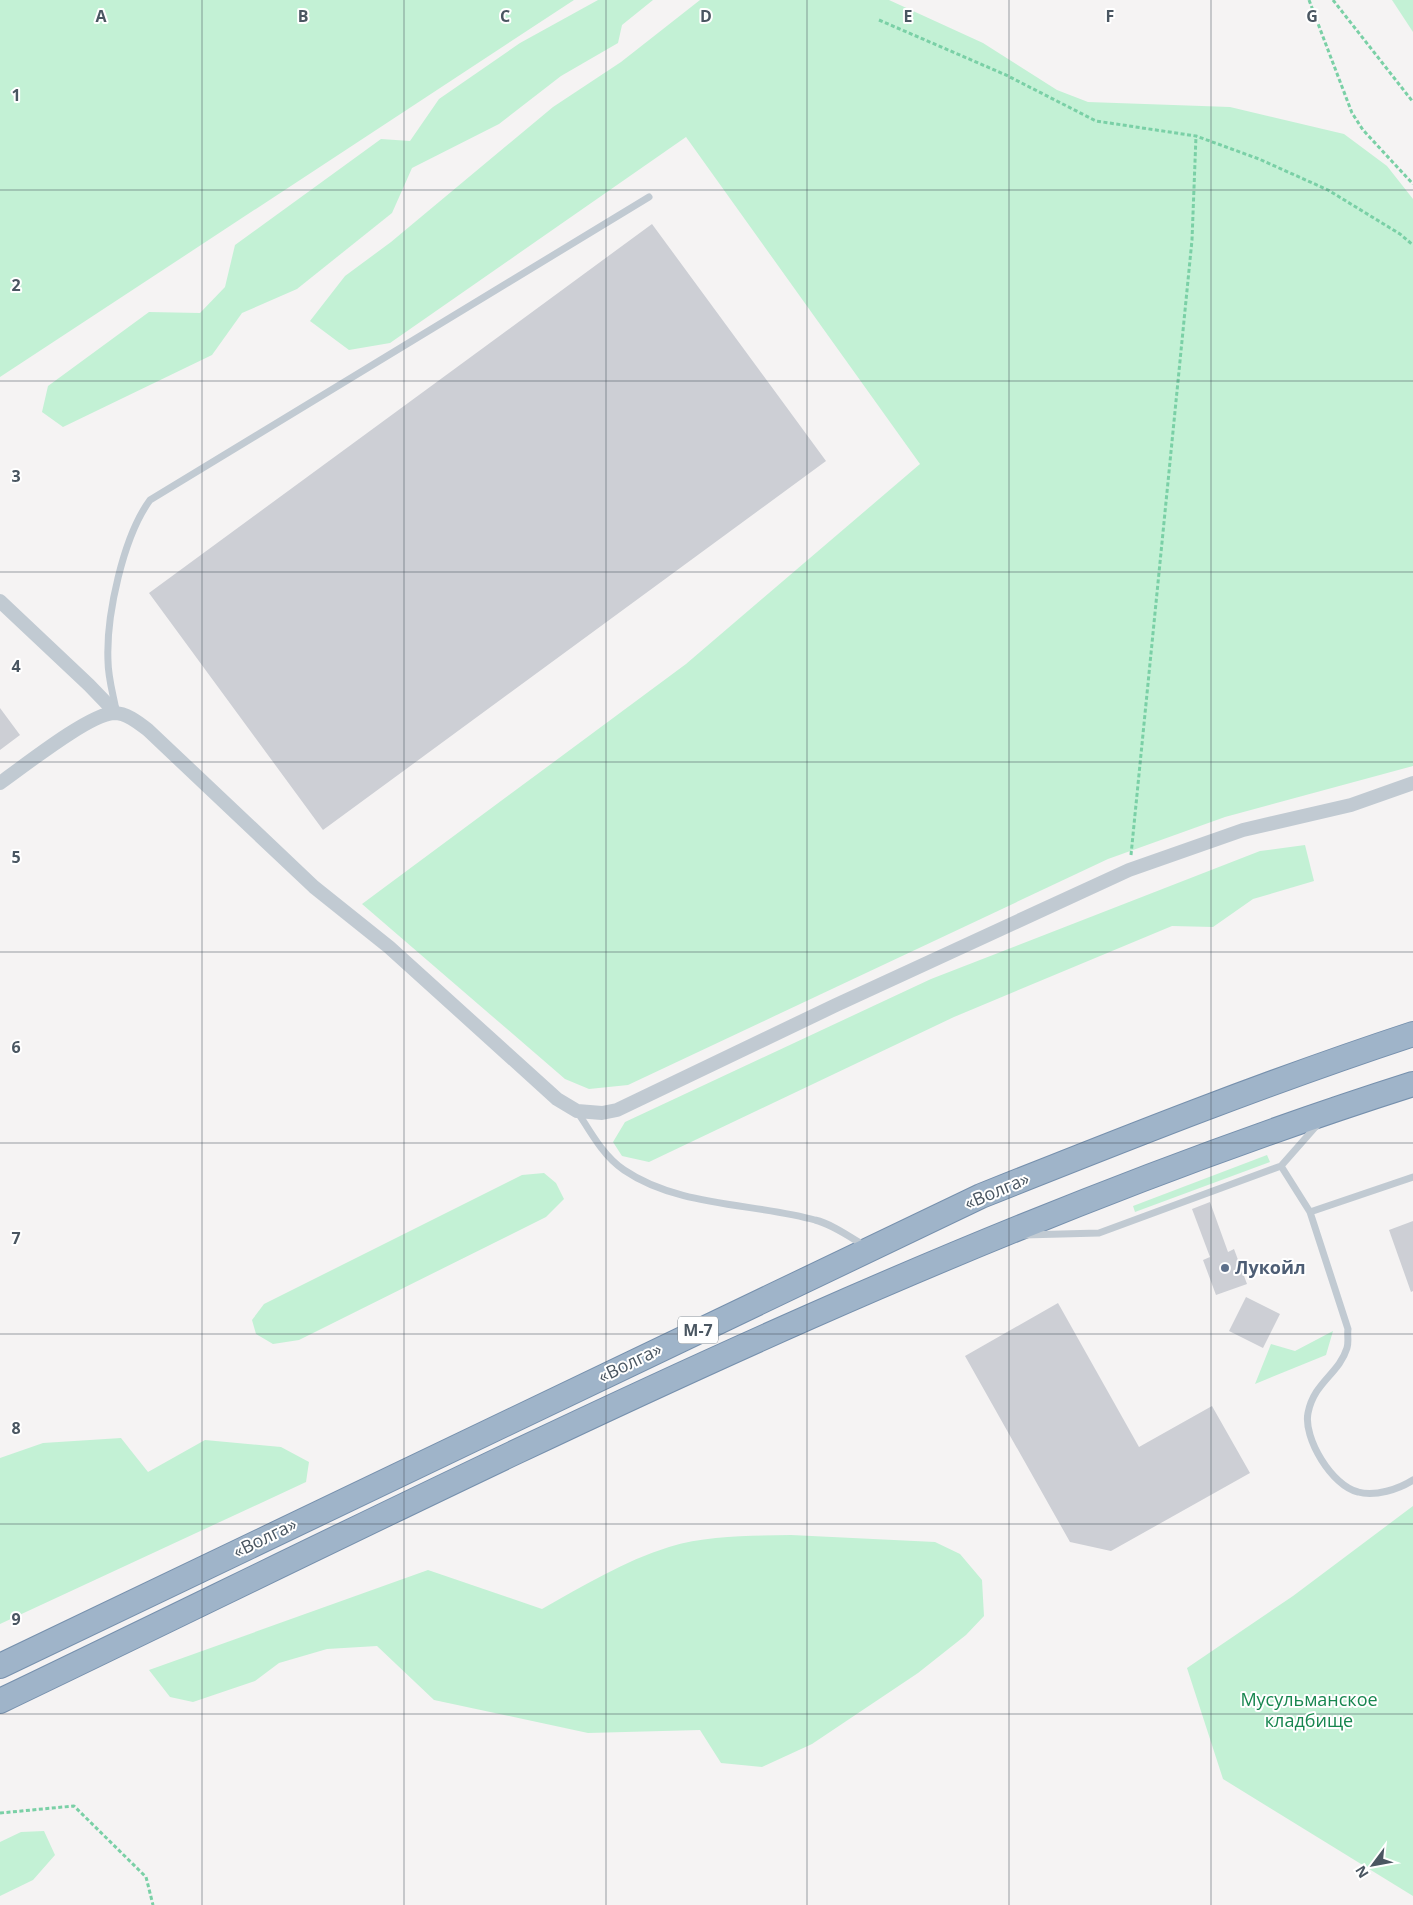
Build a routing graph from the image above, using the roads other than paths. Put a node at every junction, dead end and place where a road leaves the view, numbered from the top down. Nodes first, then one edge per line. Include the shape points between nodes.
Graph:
1 (648, 197) dead end
2 (0, 601) edge
3 (116, 713) junction
4 (0, 783) edge
5 (1413, 783) edge
6 (1413, 1034) edge
7 (1413, 1084) edge
8 (1330, 1110) junction
9 (577, 1111) junction
10 (1281, 1166) junction
11 (1413, 1176) edge
12 (1310, 1212) junction
13 (999, 1236) junction
14 (870, 1248) junction
15 (1413, 1480) edge
16 (0, 1666) edge
17 (0, 1701) edge

1 - 3 lane via 150,500 140,514 129,542 113,603 108,662
2 - 3 street
3 - 4 street via 92,722
3 - 9 street via 133,719 148,730 314,887 389,947 557,1099
5 - 9 street via 1350,805 1243,830 1129,870 836,1005 640,1101 602,1113
6 - 14 highway, «Волга» / М-7 via 1315,1066 1127,1138 981,1196
7 - 8 highway, «Волга» / М-7
8 - 10 lane
8 - 13 highway, «Волга» / М-7
9 - 14 lane via 600,1147 623,1170 644,1181 686,1196 816,1220
10 - 12 lane
10 - 13 lane via 1099,1233
11 - 12 lane
12 - 15 lane via 1348,1329 1347,1347 1338,1365 1312,1395 1307,1415 1312,1441 1330,1474 1357,1492 1384,1492
13 - 17 highway, «Волга» / М-7 via 629,1399
14 - 16 highway, «Волга» / М-7

